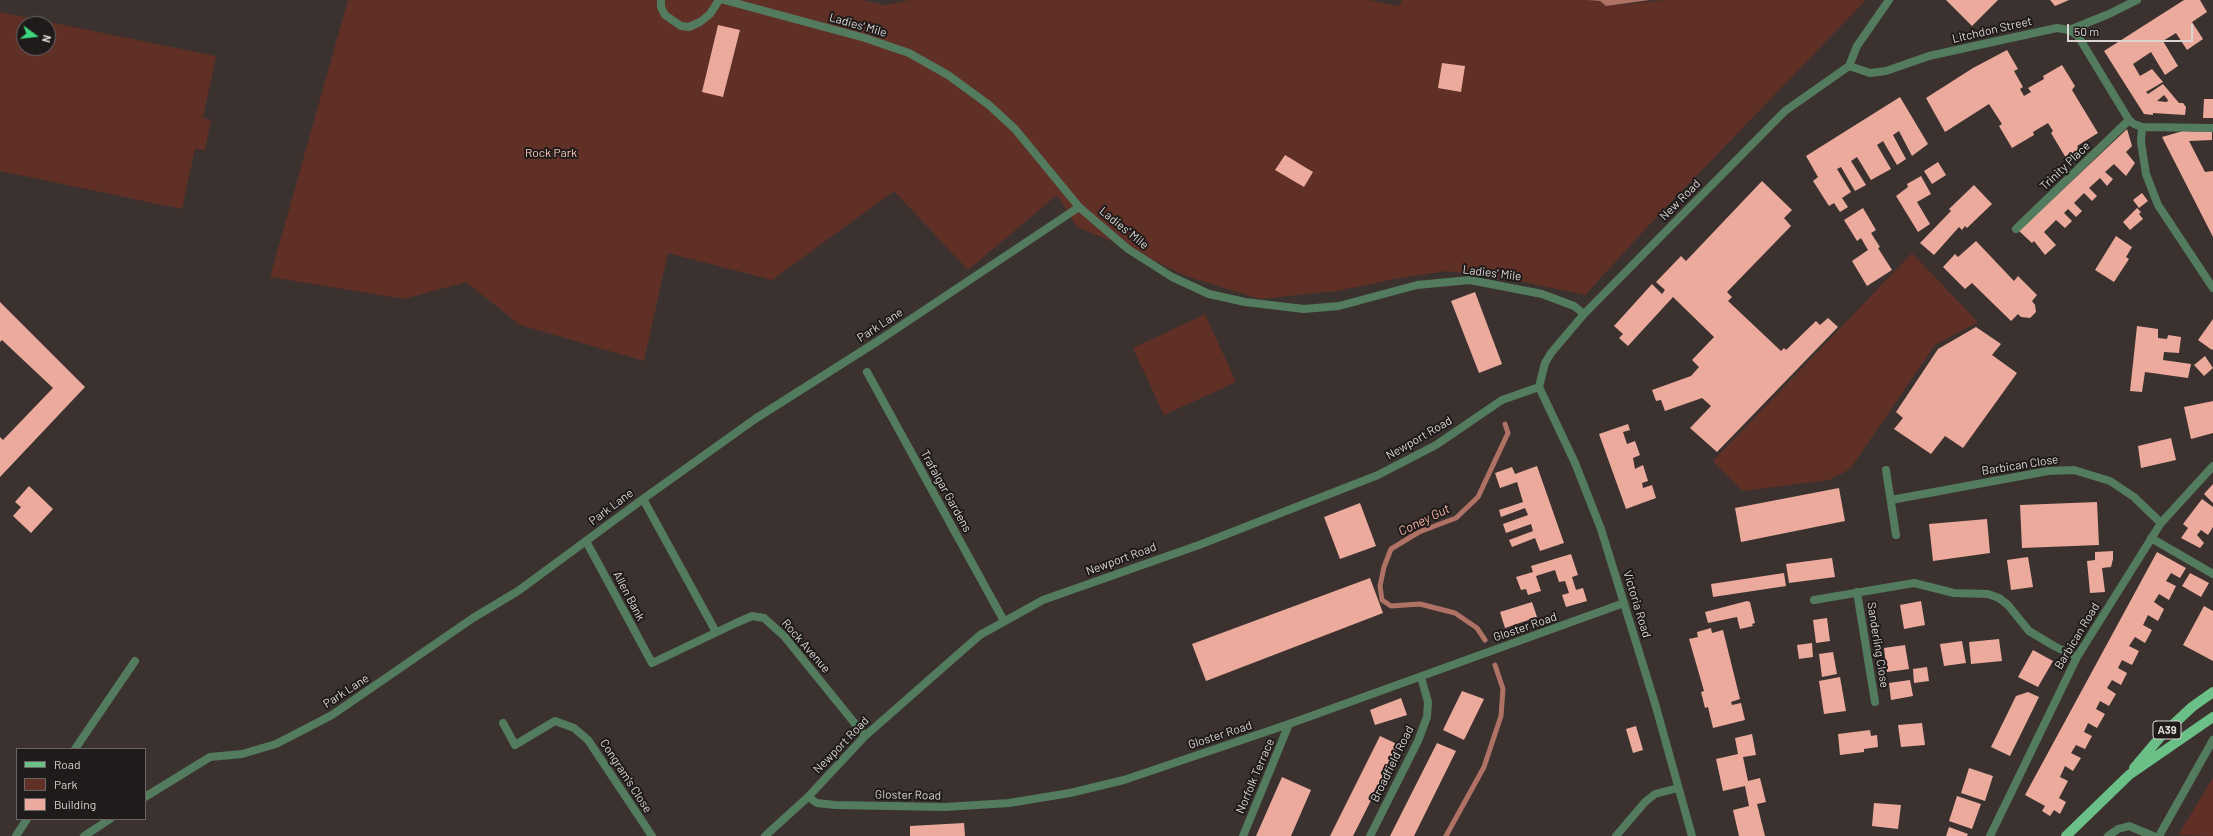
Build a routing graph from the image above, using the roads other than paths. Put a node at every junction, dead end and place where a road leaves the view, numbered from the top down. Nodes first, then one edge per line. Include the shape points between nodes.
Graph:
1 (661, 0) edge
2 (719, 0) edge
3 (724, 0) edge
4 (1889, 0) edge
5 (2137, 0) edge
6 (2069, 30) junction
7 (1849, 66) junction
8 (2129, 120) junction
9 (2142, 127) junction
10 (2213, 128) edge
11 (1079, 207) junction
12 (2016, 229) dead end
13 (2213, 288) edge
14 (1584, 314) junction
15 (867, 372) dead end
16 (1539, 388) junction
17 (2213, 466) edge
18 (1886, 470) dead end
19 (643, 499) junction
20 (1891, 500) junction
21 (2161, 523) junction
22 (1896, 535) dead end
23 (2151, 538) junction
24 (586, 541) junction
25 (2213, 574) edge
26 (1857, 592) junction
27 (1814, 600) dead end
28 (1624, 603) junction
29 (1004, 621) junction
30 (716, 632) junction
31 (2077, 657) junction
32 (135, 661) dead end
33 (652, 663) joint
34 (1422, 677) junction
35 (2213, 692) edge
36 (1875, 702) dead end
37 (2213, 717) edge
38 (502, 723) dead end
39 (1289, 724) junction
40 (865, 736) junction
41 (2213, 740) edge
42 (76, 748) edge
43 (2129, 775) junction
44 (1678, 788) junction
45 (146, 796) edge
46 (808, 797) junction
47 (26, 820) edge
48 (108, 820) edge
49 (2070, 834) edge
50 (16, 836) edge
51 (84, 836) edge
52 (652, 836) edge
53 (765, 836) edge
54 (1243, 836) edge
55 (1370, 836) edge
56 (1616, 836) edge
57 (1692, 836) edge
58 (1990, 836) edge
59 (2108, 836) edge
60 (2153, 836) edge
61 (2159, 836) edge

1 - 2 street via 665,15 681,26 689,27 710,14
3 - 11 street, Ladies' Mile via 865,38 909,53 948,75 989,105 1015,129
4 - 7 street via 1857,46
5 - 6 street, Litchdon Street
6 - 7 street, Litchdon Street via 2057,28 1929,56 1886,71 1870,73
6 - 8 street via 2078,36
7 - 14 street, New Road via 1784,111
8 - 9 street
8 - 12 street, Trinity Place
9 - 10 street
9 - 13 street via 2141,142 2146,174 2158,205
11 - 14 street, Ladies' Mile via 1128,249 1172,276 1209,294 1238,301 1304,309 1339,306 1417,285 1470,280 1542,294 1574,306
11 - 19 street, Park Lane via 881,339 755,419
14 - 16 street, New Road via 1551,353 1545,363
15 - 29 street, Trafalgar Gardens
16 - 28 street, Victoria Road via 1575,463 1598,522
16 - 29 street, Newport Road via 1502,400 1436,445 1378,475 1199,545 1043,600
17 - 21 street, Barbican Road
18 - 20 street
19 - 24 street, Park Lane
19 - 30 street
20 - 21 street, Barbican Close via 2048,471 2074,470 2110,481 2134,497
20 - 22 street
21 - 23 street, Barbican Road
23 - 25 street
23 - 31 street, Barbican Road
24 - 33 street, Allen Bank
24 - 45 street, Park Lane via 518,591 473,618 332,715 276,744 242,754 210,757
26 - 27 street, Sanderling Close
26 - 31 street, Sanderling Close via 1914,583 1954,593 1994,596 2008,605 2030,631
26 - 36 street, Sanderling Close
28 - 34 street, Gloster Road
28 - 44 street, Victoria Road via 1664,732
29 - 40 street, Newport Road via 980,635
30 - 33 street, Rock Avenue
30 - 40 street, Rock Avenue via 752,616 764,618 784,636
31 - 58 street, Barbican Road
32 - 42 street
34 - 39 street, Gloster Road
34 - 55 street, Broadfield Road via 1428,702 1426,717 1418,741
35 - 43 main road, A39 via 2192,707 2162,735
37 - 43 main road, A39
38 - 52 street, Congram's Close via 515,745 555,720 574,728 588,740
39 - 46 street, Gloster Road via 1124,780 1028,801 946,807 852,806 817,803
39 - 54 street, Norfolk Terrace
40 - 46 street, Newport Road
41 - 61 street
43 - 49 main road, A39
44 - 56 street via 1655,794
44 - 57 street, Victoria Road
46 - 53 street, Newport Road
47 - 50 street
48 - 51 street
59 - 60 street via 2118,829 2129,826

